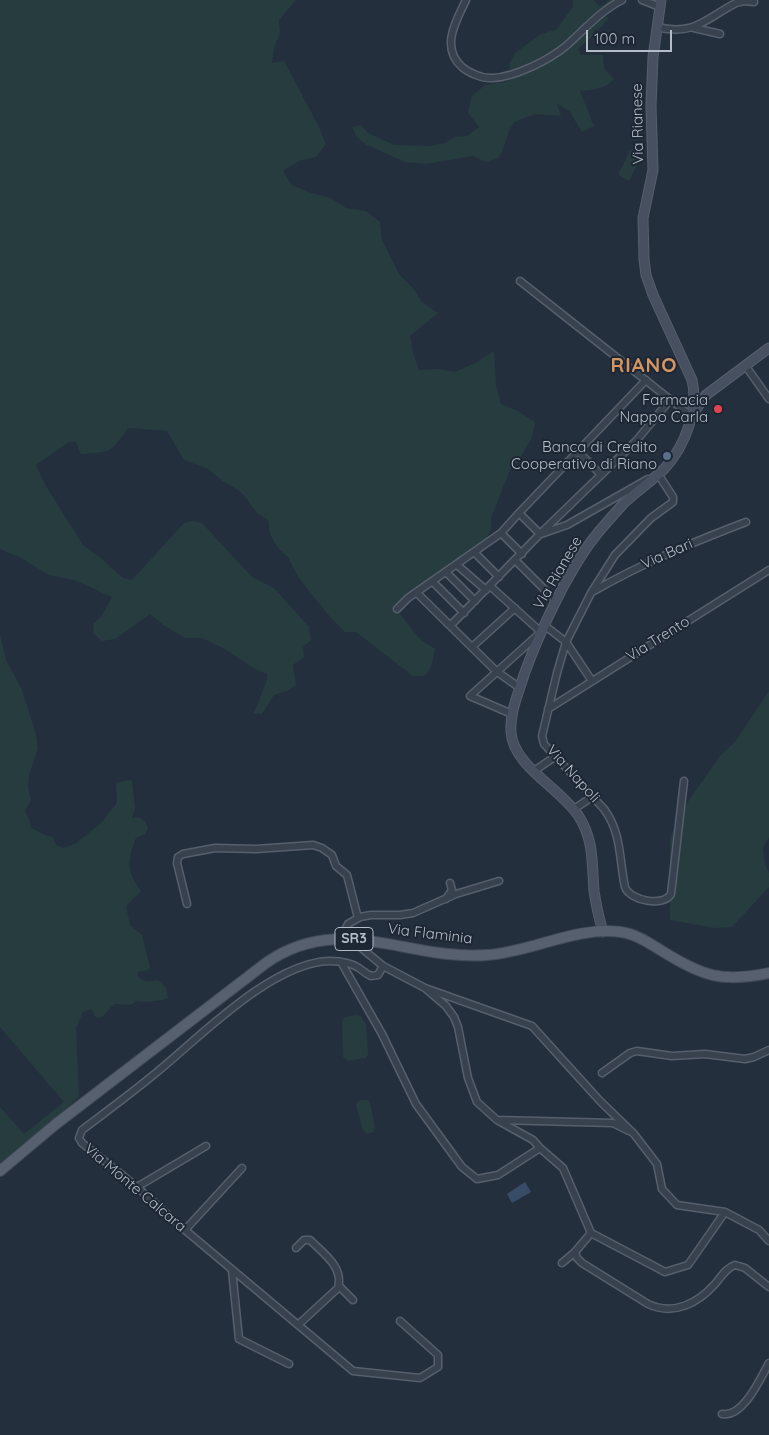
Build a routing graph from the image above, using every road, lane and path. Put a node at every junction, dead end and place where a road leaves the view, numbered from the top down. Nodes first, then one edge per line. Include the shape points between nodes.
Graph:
1 (466, 0) edge
2 (622, 0) edge
3 (642, 0) edge
4 (754, 2) dead end
5 (661, 4) edge
6 (657, 27) junction
7 (694, 28) junction
8 (720, 34) dead end
9 (520, 281) dead end
10 (769, 348) edge
11 (745, 365) junction
12 (646, 380) junction
13 (769, 399) edge
14 (670, 400) junction
15 (691, 416) junction
16 (578, 451) junction
17 (601, 475) junction
18 (657, 475) junction
19 (519, 513) junction
20 (746, 522) dead end
21 (501, 533) junction
22 (540, 534) junction
23 (474, 552) junction
24 (522, 554) junction
25 (516, 561) junction
26 (457, 565) junction
27 (769, 570) edge
28 (446, 572) junction
29 (499, 577) junction
30 (433, 582) junction
31 (488, 588) junction
32 (417, 593) junction
33 (591, 593) junction
34 (476, 601) junction
35 (556, 601) junction
36 (515, 608) junction
37 (397, 609) dead end
38 (464, 613) junction
39 (451, 625) junction
40 (542, 629) junction
41 (566, 642) junction
42 (472, 647) junction
43 (496, 672) junction
44 (592, 681) junction
45 (520, 688) junction
46 (548, 709) junction
47 (512, 714) junction
48 (556, 756) junction
49 (534, 772) junction
50 (684, 781) dead end
51 (592, 797) junction
52 (574, 809) junction
53 (499, 880) dead end
54 (450, 883) dead end
55 (445, 900) junction
56 (186, 904) dead end
57 (358, 918) junction
58 (603, 932) junction
59 (345, 938) junction
60 (342, 962) junction
61 (383, 966) junction
62 (769, 973) edge
63 (426, 988) junction
64 (769, 1050) edge
65 (602, 1073) dead end
66 (497, 1120) junction
67 (634, 1134) junction
68 (206, 1146) dead end
69 (540, 1148) junction
70 (242, 1168) dead end
71 (0, 1170) edge
72 (137, 1187) junction
73 (726, 1212) junction
74 (185, 1230) junction
75 (591, 1233) junction
76 (769, 1241) edge
77 (296, 1248) dead end
78 (575, 1252) junction
79 (562, 1263) dead end
80 (232, 1270) junction
81 (339, 1286) junction
82 (769, 1287) edge
83 (352, 1300) dead end
84 (400, 1321) dead end
85 (298, 1325) junction
86 (769, 1363) edge
87 (288, 1364) dead end
88 (722, 1414) dead end

1 - 2 street via 452,30 453,53 467,70 481,77 493,78 516,72 550,56 605,10
3 - 5 street
4 - 7 street via 735,4
5 - 6 main road, Via Rianese
6 - 7 street
6 - 15 main road, Via Rianese via 651,87 653,170 643,215 644,259 653,295 692,380
7 - 8 street
9 - 12 street
10 - 11 main road
11 - 13 street
11 - 15 main road via 704,396
12 - 14 street
12 - 16 street
14 - 15 street
14 - 17 street via 636,441
15 - 18 main road, Via Rianese via 678,448
16 - 17 street
16 - 19 street
17 - 22 street
18 - 22 street via 566,525
18 - 33 street, Via Napoli via 673,502 651,518 615,555
18 - 35 main road, Via Rianese via 626,502 592,540
19 - 21 street
19 - 22 street
20 - 33 street, Via Bari via 682,546
21 - 23 street
21 - 24 street
22 - 24 street
23 - 26 street
23 - 29 street
24 - 25 street
25 - 29 street
25 - 35 street
26 - 28 street
26 - 31 street
27 - 44 street, Via Trento
28 - 30 street
28 - 34 street
29 - 31 street
30 - 32 street
30 - 38 street
31 - 34 street
31 - 36 street
32 - 37 street
32 - 39 street
33 - 41 street, Via Napoli
34 - 38 street
35 - 40 main road, Via Rianese
36 - 40 street
36 - 42 street
38 - 39 street
39 - 42 street
40 - 41 street
40 - 43 street
40 - 45 main road, Via Rianese
41 - 44 street
41 - 46 street, Via Napoli
42 - 43 street
43 - 45 street
43 - 47 street via 470,696
44 - 46 street, Via Trento
45 - 47 main road, Via Rianese
46 - 48 street, Via Napoli via 542,739
47 - 49 main road, Via Rianese via 512,740
48 - 49 street
48 - 51 street, Via Napoli
49 - 52 main road, Via Rianese
50 - 51 street, Via Napoli via 672,894 665,900 639,899 627,893 617,831 607,812
51 - 52 street
52 - 58 main road, Via Rianese via 591,843 595,897
53 - 55 street
54 - 55 street via 452,890
55 - 57 street via 408,914
56 - 57 street via 177,863 183,854 215,848 312,845 332,855 336,866 347,875
57 - 59 street via 348,924
58 - 59 main road, Via Flaminia / SR3 via 480,956
58 - 62 main road, Via Flaminia / SR3 via 636,936 686,966 709,975 730,978
59 - 61 street
59 - 71 main road, Via Flaminia / SR3 via 304,944 269,961
60 - 61 street, Via Monte Calcara via 371,976 378,975
60 - 69 street via 416,1104 462,1167 477,1179 498,1175
60 - 72 street, Via Monte Calcara via 306,965 249,994 82,1130 79,1136 82,1143
61 - 63 street
63 - 66 street via 454,1017 476,1102
63 - 67 street via 532,1026
64 - 65 street via 745,1059 637,1051
66 - 67 street via 612,1124
66 - 69 street via 533,1140
67 - 73 street via 657,1164 662,1189 677,1205
68 - 72 street
69 - 75 street via 563,1168
70 - 74 street
72 - 74 street, Via Monte Calcara
73 - 75 street via 688,1265 665,1272
73 - 76 street via 759,1230
74 - 80 street, Via Monte Calcara
75 - 78 street
77 - 81 street via 304,1240 310,1240 335,1265
78 - 79 street
78 - 82 street via 582,1263 660,1308 679,1308 695,1301 735,1265
80 - 85 street, Via Monte Calcara
80 - 87 street via 239,1339
81 - 83 street
81 - 85 street
84 - 85 street, Via Monte Calcara via 438,1355 438,1367 420,1378 353,1371
86 - 88 street via 740,1408 730,1414

